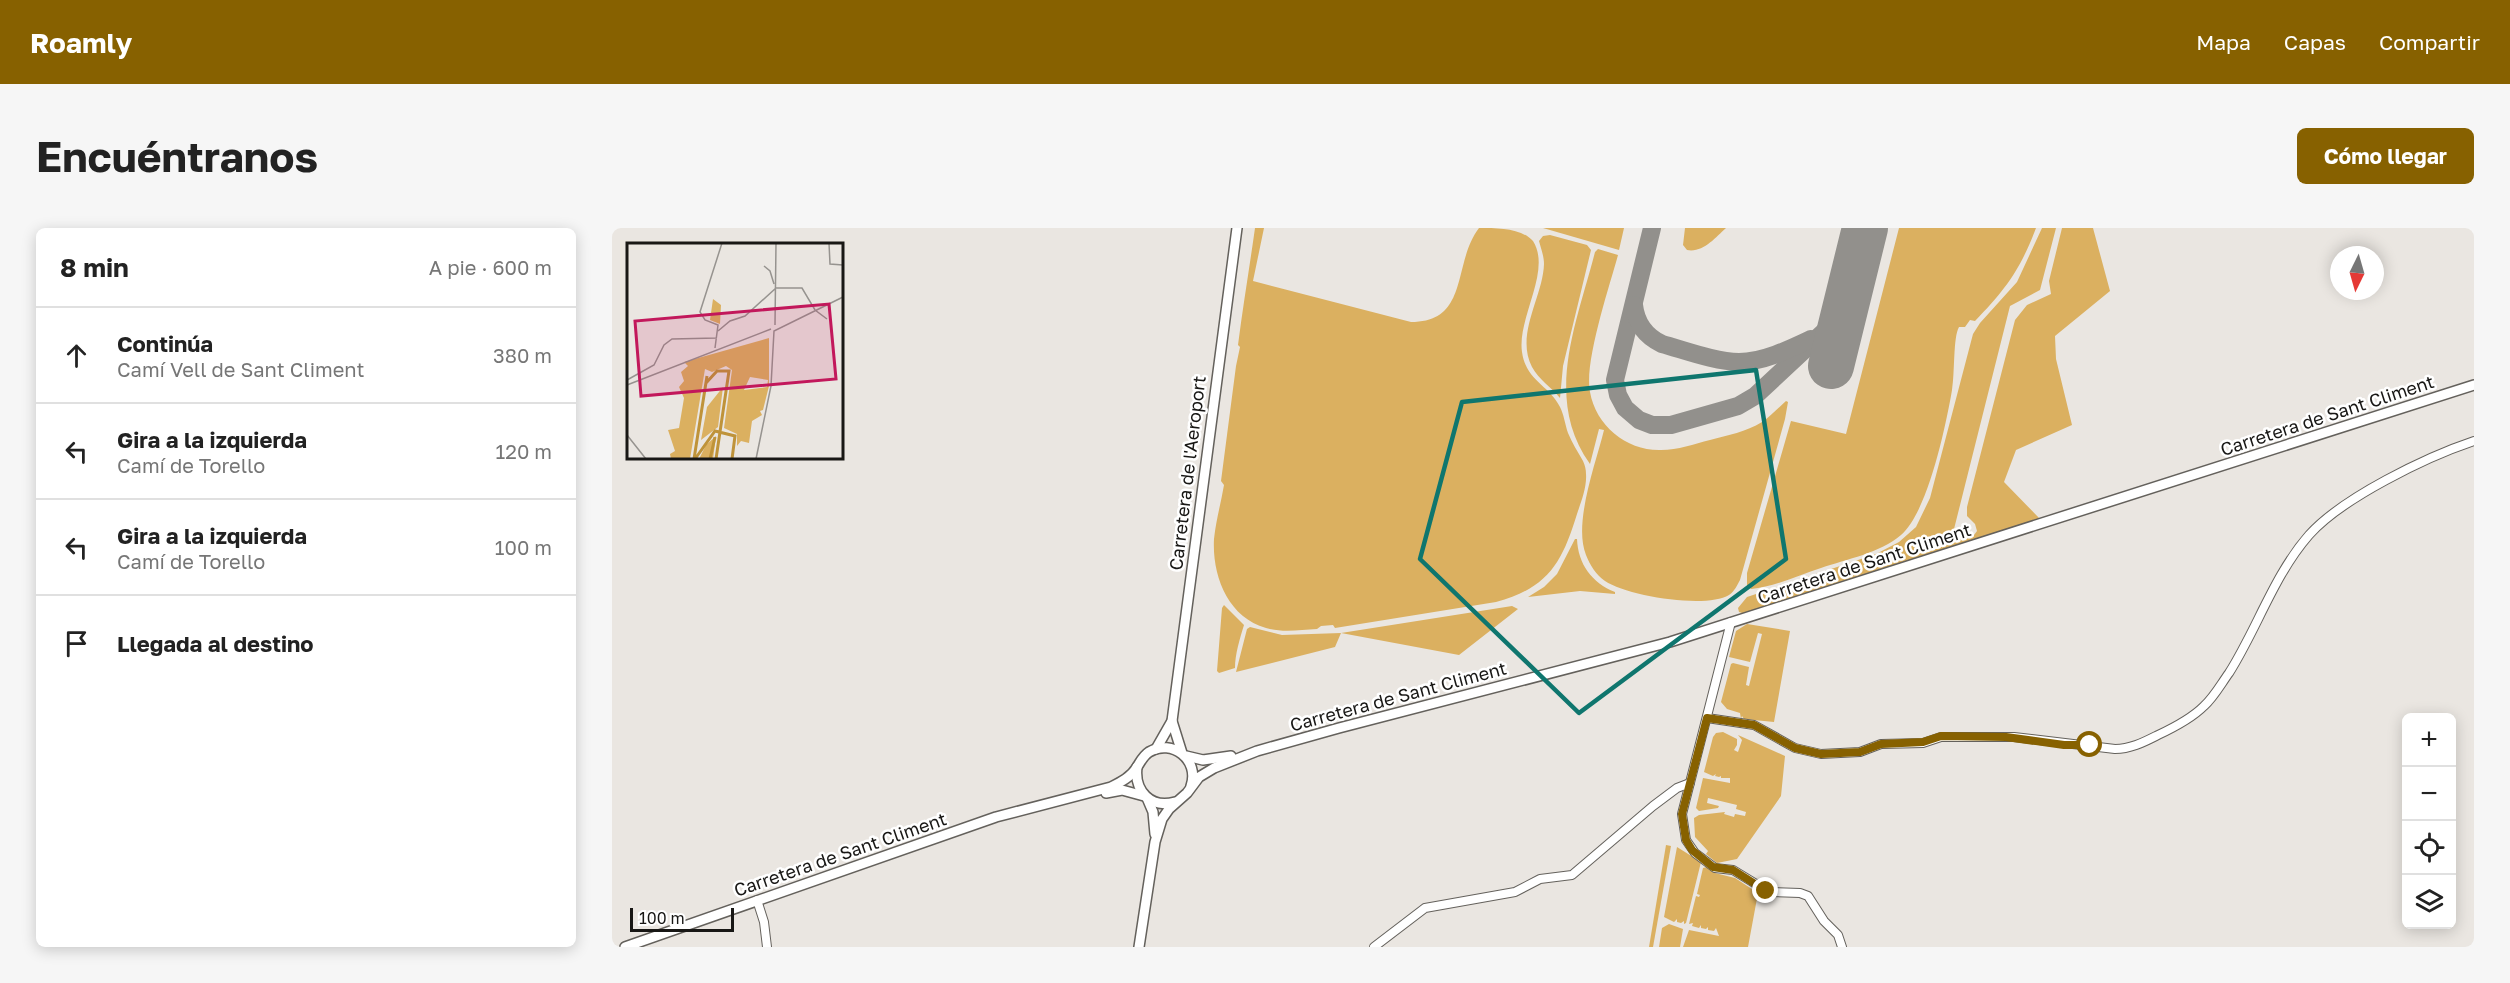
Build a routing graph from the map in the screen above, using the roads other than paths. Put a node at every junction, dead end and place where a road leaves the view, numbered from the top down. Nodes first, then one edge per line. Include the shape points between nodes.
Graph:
1 (1237, 228) edge
2 (2474, 385) edge
3 (2474, 441) edge
4 (1731, 622) junction
5 (1707, 718) junction
6 (1172, 722) junction
7 (1156, 749) junction
8 (1257, 751) junction
9 (1184, 754) junction
10 (1137, 768) junction
11 (1690, 783) junction
12 (1191, 787) junction
13 (1146, 797) junction
14 (1177, 801) junction
15 (976, 825) junction
16 (1155, 842) junction
17 (757, 900) junction
18 (625, 947) edge
19 (766, 947) edge
20 (1139, 947) edge
21 (1374, 947) edge
22 (1842, 947) edge

1 - 6 main road, Carretera de l'Aeroport
2 - 4 main road, Carretera de Sant Climent
3 - 5 street via 2393,477 2320,525 2297,552 2240,656 2210,700 2166,731 2132,747 1941,736 1923,742 1881,744 1860,752 1821,754 1795,748 1754,725
4 - 5 street
4 - 8 main road, Carretera de Sant Climent via 1629,654
5 - 11 street
6 - 7 main road, Carretera de l'Aeroport
6 - 9 main road, Carretera de l'Aeroport
7 - 9 main road via 1167,747
7 - 10 main road via 1146,754
8 - 9 main road via 1211,760
8 - 12 main road via 1204,773
9 - 12 main road via 1193,774
10 - 13 main road via 1137,783
10 - 15 main road via 1111,787
11 - 21 street via 1653,806 1572,875 1540,879 1515,892 1425,908
11 - 22 street via 1682,819 1690,848 1715,868 1733,870 1766,891 1808,896 1838,935
12 - 14 main road
13 - 14 main road via 1159,804
13 - 15 main road via 1122,790
13 - 16 main road via 1153,813
14 - 16 main road via 1162,819
15 - 17 main road, Carretera de Sant Climent
16 - 20 main road
17 - 18 main road, Carretera de Sant Climent
17 - 19 street

